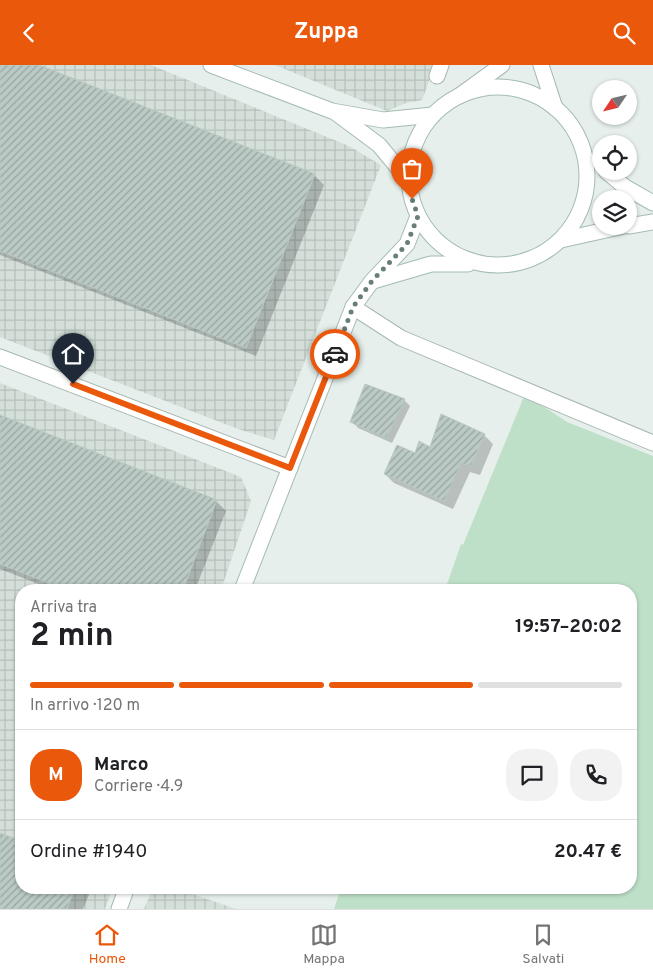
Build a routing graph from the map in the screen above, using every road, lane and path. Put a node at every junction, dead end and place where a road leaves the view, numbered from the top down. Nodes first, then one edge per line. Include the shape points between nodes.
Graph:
1 (211, 65) edge
2 (502, 65) edge
3 (541, 65) edge
4 (459, 96) junction
5 (555, 108) junction
6 (332, 111) junction
7 (433, 115) junction
8 (584, 154) junction
9 (592, 161) edge
10 (617, 180) edge
11 (409, 181) junction
12 (653, 203) edge
13 (418, 216) junction
14 (653, 222) edge
15 (637, 224) edge
16 (592, 233) edge
17 (561, 240) junction
18 (500, 266) junction
19 (372, 281) junction
20 (353, 307) junction
21 (0, 357) edge
22 (653, 443) edge
23 (290, 468) junction
24 (244, 584) edge
25 (124, 894) edge
26 (119, 909) edge

1 - 6 street
2 - 4 street
3 - 5 street
4 - 5 street via 484,88 509,88 534,95
4 - 7 street
5 - 8 street via 573,129
6 - 7 street via 383,121
6 - 11 street via 379,145
7 - 11 street via 419,135 410,157
8 - 9 street
8 - 17 street via 587,177 584,200 575,222
10 - 12 street
11 - 13 street
13 - 18 street via 432,237 452,253 475,263
13 - 19 street via 407,244
14 - 15 street
16 - 17 street
17 - 18 street via 543,254 522,263
18 - 19 street via 431,264
19 - 20 street
20 - 22 street via 401,337
20 - 23 street
21 - 23 street
23 - 24 street
25 - 26 street

